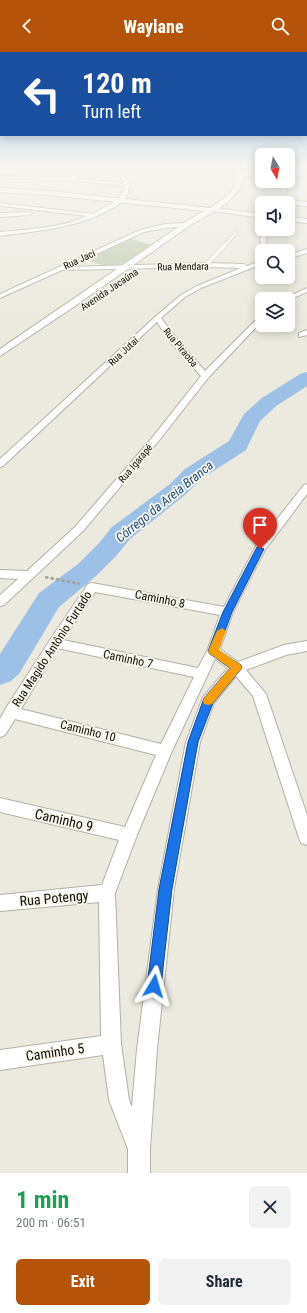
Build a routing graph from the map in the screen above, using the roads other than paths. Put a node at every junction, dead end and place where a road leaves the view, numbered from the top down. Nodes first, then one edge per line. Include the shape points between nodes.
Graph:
1 (88, 217) edge
2 (199, 217) edge
3 (210, 217) edge
4 (295, 220) edge
5 (307, 221) edge
6 (184, 226) junction
7 (22, 232) junction
8 (236, 233) dead end
9 (0, 234) edge
10 (0, 241) edge
11 (307, 251) edge
12 (295, 255) edge
13 (74, 262) junction
14 (255, 264) edge
15 (206, 265) junction
16 (249, 266) junction
17 (92, 267) junction
18 (141, 267) junction
19 (127, 268) junction
20 (58, 269) junction
21 (306, 292) edge
22 (0, 296) edge
23 (295, 296) edge
24 (157, 318) junction
25 (255, 324) edge
26 (3, 357) edge
27 (206, 376) junction
28 (0, 464) edge
29 (307, 487) edge
30 (0, 574) edge
31 (29, 575) junction
32 (89, 586) joint
33 (0, 602) edge
34 (227, 612) junction
35 (54, 643) junction
36 (307, 646) edge
37 (213, 651) junction
38 (237, 668) junction
39 (203, 674) junction
40 (11, 712) junction
41 (0, 731) edge
42 (165, 751) junction
43 (0, 804) edge
44 (129, 835) junction
45 (307, 838) edge
46 (107, 893) junction
47 (0, 903) edge
48 (111, 1044) junction
49 (0, 1060) edge
50 (139, 1149) junction
51 (139, 1173) edge

1 - 7 street via 72,224
2 - 6 street, Avenida Jacaúna
3 - 18 street, Avenida Jacaúna
4 - 5 street
6 - 13 street, Rua Jaci via 165,226 142,231
6 - 19 street, Avenida Jacaúna
7 - 9 street
7 - 10 street
8 - 15 lane
11 - 12 street
13 - 17 street, Rua Mendara
13 - 20 street, Rua Jaci
14 - 16 street, Rua Jutaí
15 - 16 street, Rua Mendara
15 - 18 street, Rua Mendara
16 - 24 street, Rua Jutaí via 199,287
17 - 19 street, Rua Mendara
17 - 20 street, Rua Mendara
18 - 19 street, Rua Mendara
18 - 26 street, Avenida Jacaúna
19 - 26 street, Avenida Jacaúna
20 - 22 street, Rua Jaci
21 - 23 street
24 - 27 street, Rua Piraoba
24 - 28 street, Rua Jutaí
25 - 27 street, Rua Igarapé
27 - 31 street, Rua Igarapé via 79,529
29 - 34 street via 260,549
30 - 31 street
31 - 33 street, Rua Igarapé
32 - 34 street, Caminho 8
32 - 35 street, Rua Magido Antônio Furtado
34 - 37 street
35 - 39 street, Caminho 7
35 - 40 street, Rua Magido Antônio Furtado
36 - 38 street via 284,650
37 - 38 street
37 - 39 street
38 - 45 street via 259,694
38 - 50 street via 229,674 208,701 193,742 166,889 146,1049
39 - 42 street
40 - 41 street, Rua Magido Antônio Furtado
40 - 42 street, Caminho 10
42 - 44 street
43 - 44 street, Caminho 9
44 - 46 street
46 - 47 street, Rua Potengy
46 - 48 street
48 - 49 street, Caminho 5
48 - 50 street via 119,1100
50 - 51 street

